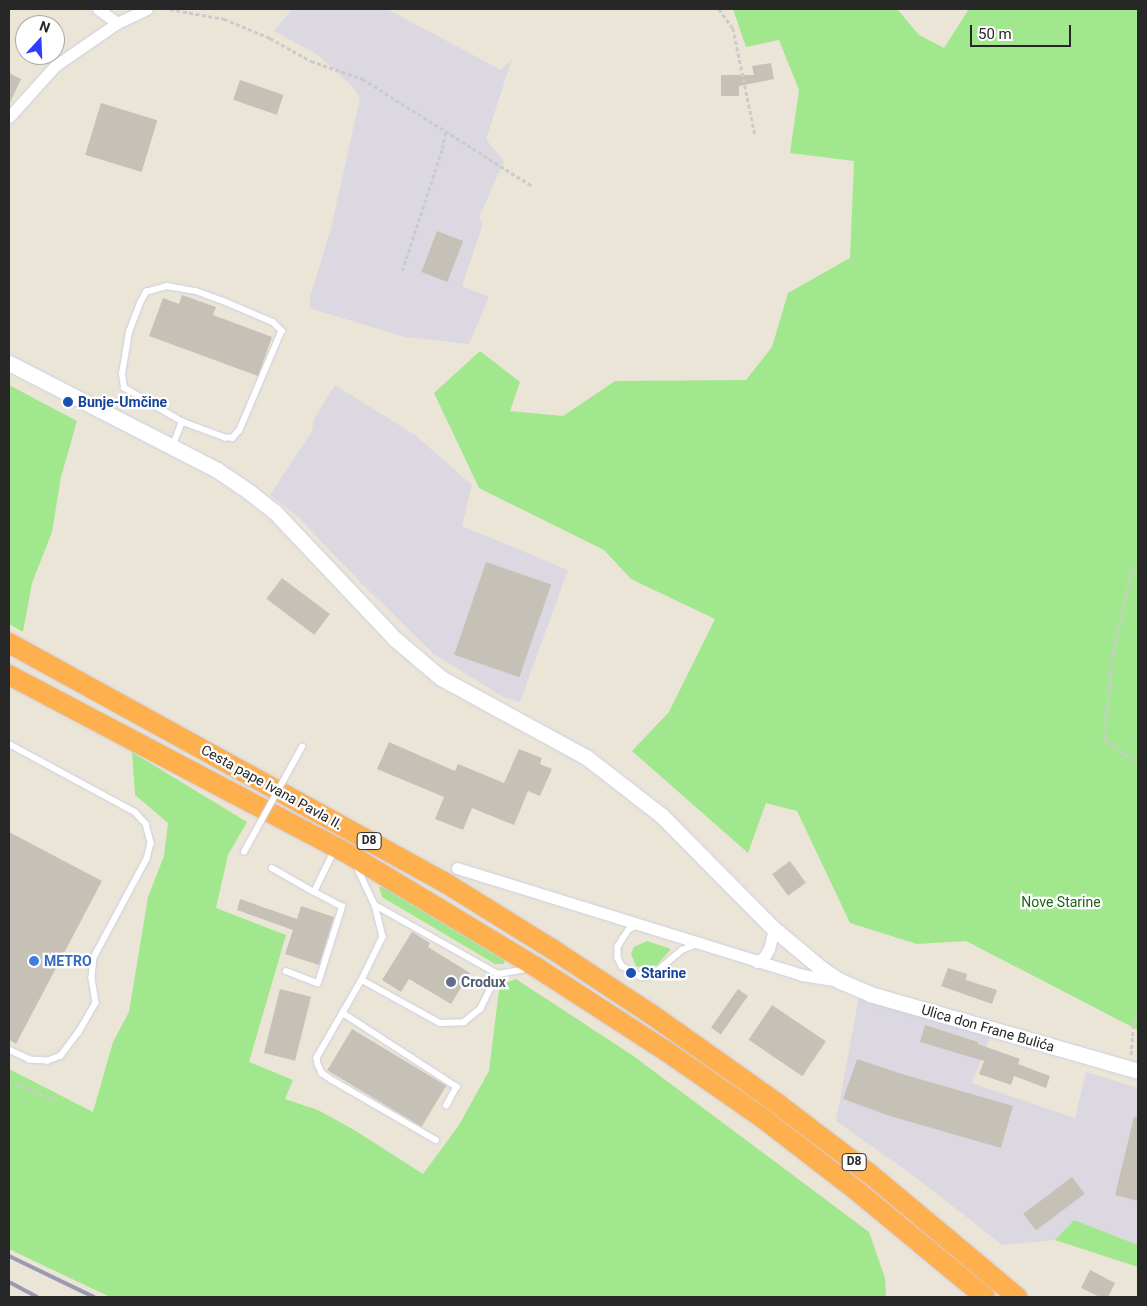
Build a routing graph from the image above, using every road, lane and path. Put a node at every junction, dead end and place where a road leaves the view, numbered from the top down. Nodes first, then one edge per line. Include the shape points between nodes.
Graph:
1 (98, 9) edge
2 (147, 9) edge
3 (170, 9) edge
4 (719, 9) edge
5 (116, 23) junction
6 (9, 117) edge
7 (446, 129) junction
8 (755, 134) dead end
9 (532, 186) dead end
10 (402, 271) dead end
11 (9, 364) edge
12 (182, 422) junction
13 (172, 448) junction
14 (1138, 571) edge
15 (9, 644) edge
16 (9, 675) edge
17 (9, 744) edge
18 (302, 747) dead end
19 (1138, 764) edge
20 (244, 852) dead end
21 (344, 852) junction
22 (272, 868) dead end
23 (457, 868) dead end
24 (314, 892) junction
25 (375, 905) junction
26 (637, 926) junction
27 (774, 929) junction
28 (697, 944) junction
29 (757, 962) junction
30 (536, 967) junction
31 (286, 971) dead end
32 (498, 974) junction
33 (362, 980) junction
34 (840, 981) junction
35 (343, 1013) junction
36 (1138, 1014) edge
37 (9, 1050) edge
38 (1134, 1070) edge
39 (9, 1081) edge
40 (56, 1100) dead end
41 (447, 1105) dead end
42 (436, 1140) dead end
43 (985, 1297) edge
44 (1017, 1297) edge

1 - 5 street
2 - 5 street
3 - 7 path via 224,19 270,38 311,61 363,79
4 - 8 path via 733,28
5 - 6 street via 55,66
7 - 9 path
7 - 10 path
11 - 13 street, Ulica don Frane Bulića
12 - 12 lane via 233,438 240,430 282,331 273,322 226,302 196,291 167,286 146,292 140,303 129,332 123,381 128,392
12 - 13 lane
13 - 27 street, Ulica don Frane Bulića via 217,470 274,511 395,639 441,678 586,758 662,816
14 - 19 path via 1132,570 1114,651 1104,739
15 - 44 highway, Cesta pape Ivana Pavla II. / D8 via 444,882 552,949 683,1036 870,1174
16 - 21 highway, Cesta pape Ivana Pavla II. / D8
17 - 37 lane via 135,812 146,824 151,843 147,859 94,958 92,978 96,1003 79,1032 61,1056 48,1061 30,1060
18 - 20 lane, bridge
21 - 24 lane
21 - 25 lane
21 - 30 highway, Cesta pape Ivana Pavla II. / D8
22 - 24 lane
23 - 26 street
24 - 31 lane via 342,907 318,983
25 - 32 lane
25 - 33 lane via 383,937
26 - 28 street
26 - 28 lane via 629,930 618,947 618,958 622,966 640,977 650,976 682,950
27 - 29 street via 769,950
27 - 34 street, Ulica don Frane Bulića
28 - 29 street
29 - 34 street via 820,980
30 - 32 lane
30 - 43 highway, Cesta pape Ivana Pavla II. / D8 via 761,1117
32 - 33 lane via 480,1009 464,1022 440,1024
33 - 35 lane
34 - 38 street, Ulica don Frane Bulića via 870,994
35 - 41 lane via 457,1086
35 - 42 lane via 316,1058 322,1073
36 - 38 path via 1133,1024
39 - 40 path

